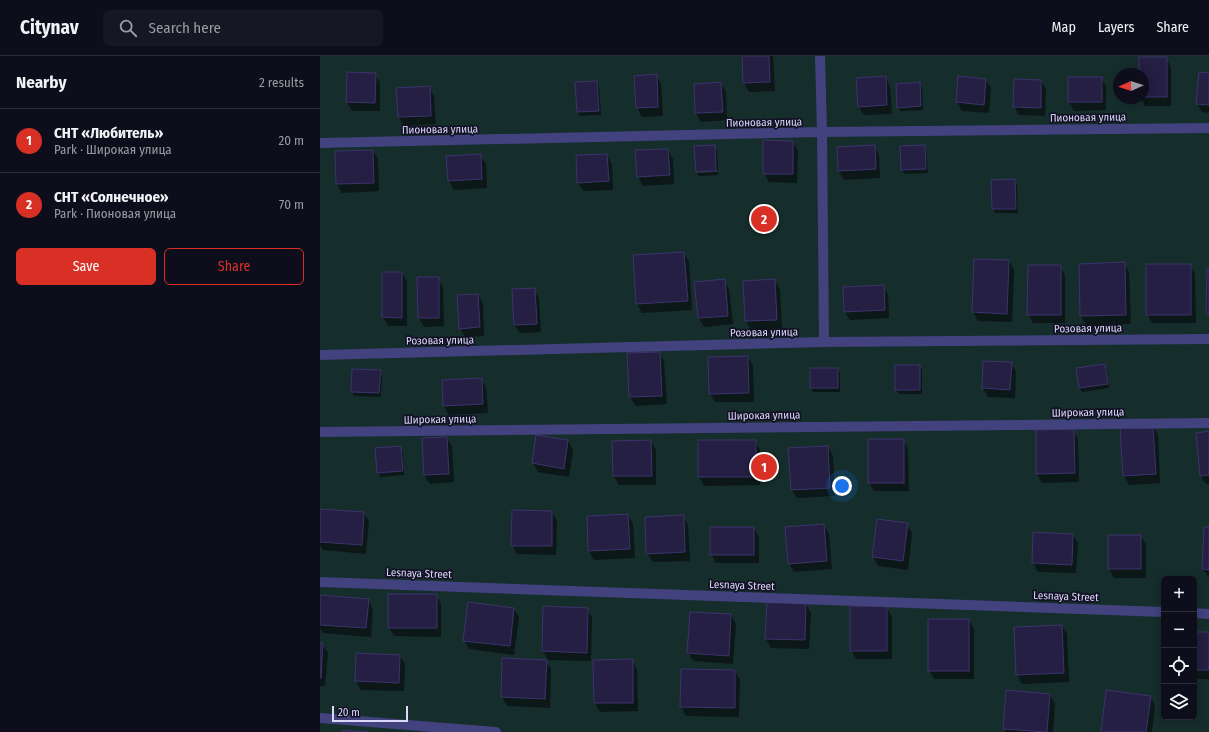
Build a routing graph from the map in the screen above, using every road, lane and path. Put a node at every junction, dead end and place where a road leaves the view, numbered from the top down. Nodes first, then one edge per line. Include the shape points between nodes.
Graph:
1 (820, 56) edge
2 (1209, 128) edge
3 (822, 132) junction
4 (320, 144) edge
5 (1209, 339) edge
6 (824, 342) junction
7 (320, 355) edge
8 (1209, 423) edge
9 (320, 432) edge
10 (320, 582) edge
11 (1161, 612) edge
12 (1197, 613) edge
13 (1209, 614) edge
14 (320, 718) edge
15 (496, 732) edge

1 - 3 street
2 - 3 street, Пионовая улица
3 - 4 street, Пионовая улица
3 - 6 street
5 - 6 street, Розовая улица
6 - 7 street, Розовая улица
8 - 9 street, Широкая улица
10 - 11 street, Lesnaya Street
12 - 13 street
14 - 15 street

